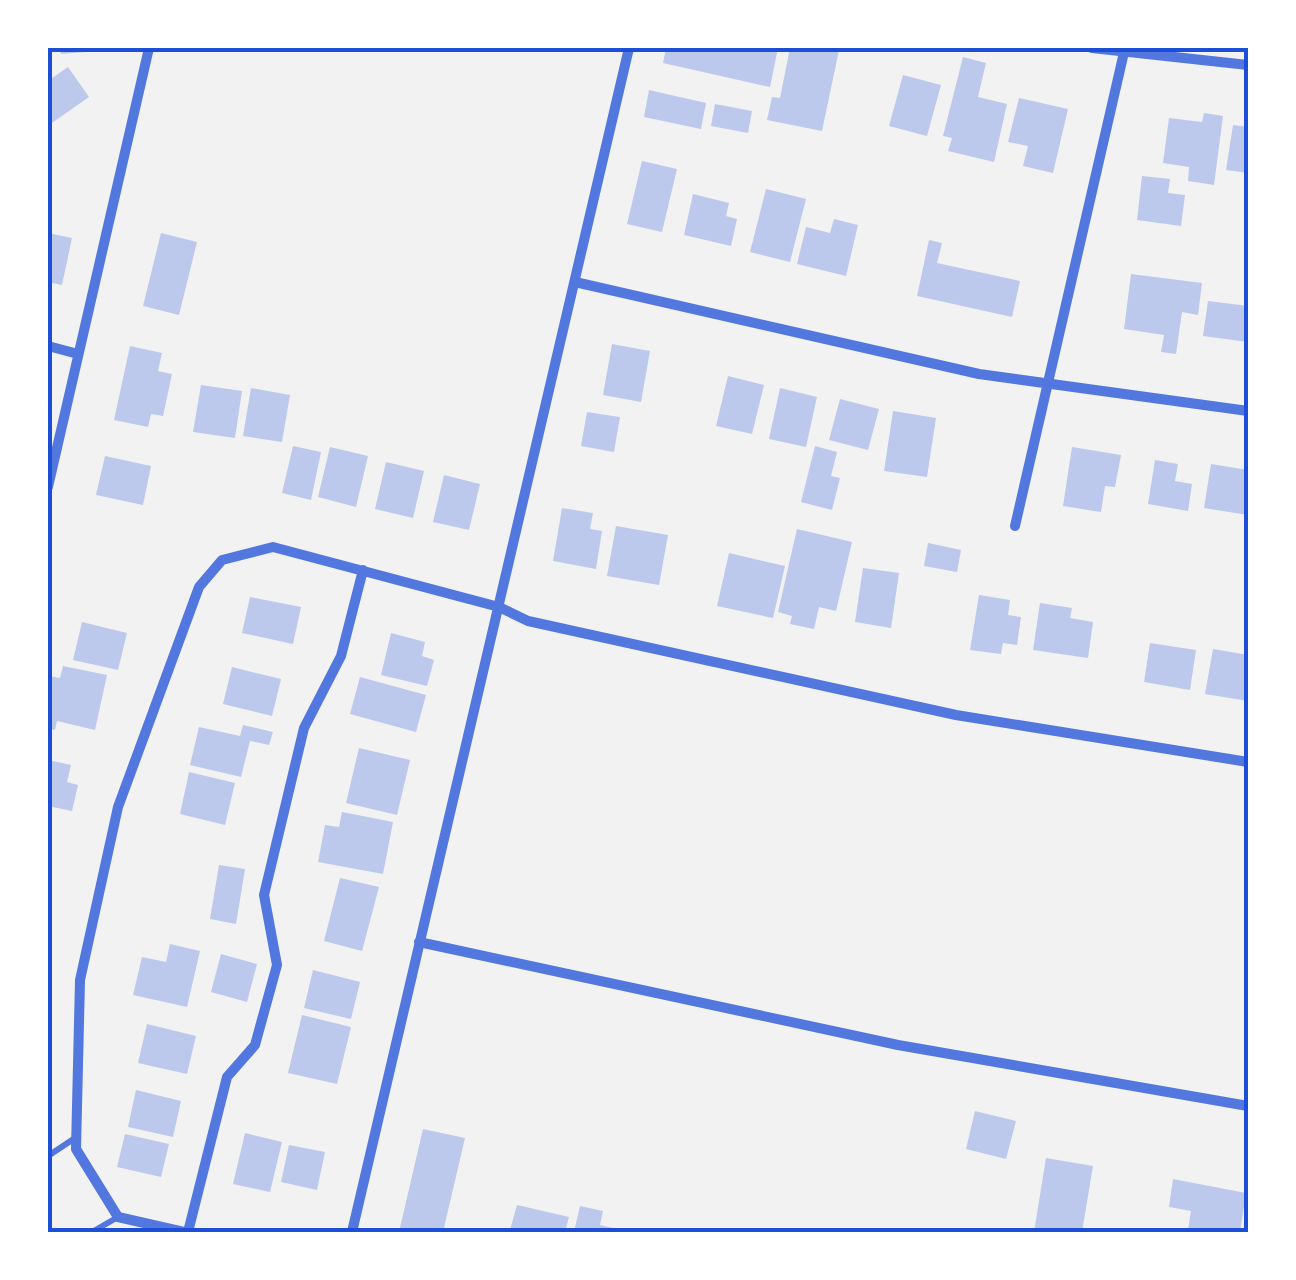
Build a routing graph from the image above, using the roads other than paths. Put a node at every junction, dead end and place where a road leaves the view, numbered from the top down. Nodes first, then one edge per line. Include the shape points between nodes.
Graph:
1 (149, 48) edge
2 (629, 48) edge
3 (1092, 48) edge
4 (1125, 49) edge
5 (1248, 66) edge
6 (575, 282) junction
7 (48, 346) edge
8 (78, 354) junction
9 (1046, 385) junction
10 (1248, 411) edge
11 (48, 487) edge
12 (1015, 526) dead end
13 (364, 570) junction
14 (499, 607) junction
15 (1248, 762) edge
16 (419, 942) junction
17 (1248, 1106) edge
18 (76, 1137) junction
19 (48, 1156) edge
20 (118, 1217) junction
21 (92, 1232) edge
22 (186, 1232) edge
23 (352, 1232) edge

1 - 8 street
2 - 6 street
3 - 4 street
4 - 5 street
4 - 9 street
6 - 9 street
6 - 14 street
7 - 8 street
8 - 11 street
9 - 10 street
9 - 12 street
13 - 14 street
13 - 18 street via 273,546 222,560 200,587 118,807 80,980
13 - 22 street via 341,656 304,728 264,895 276,965 254,1046 226,1077
14 - 15 street via 528,620 956,716
14 - 16 street
16 - 17 street via 898,1045
16 - 23 street
18 - 19 lane
18 - 20 street via 76,1149
20 - 21 lane
20 - 22 street

